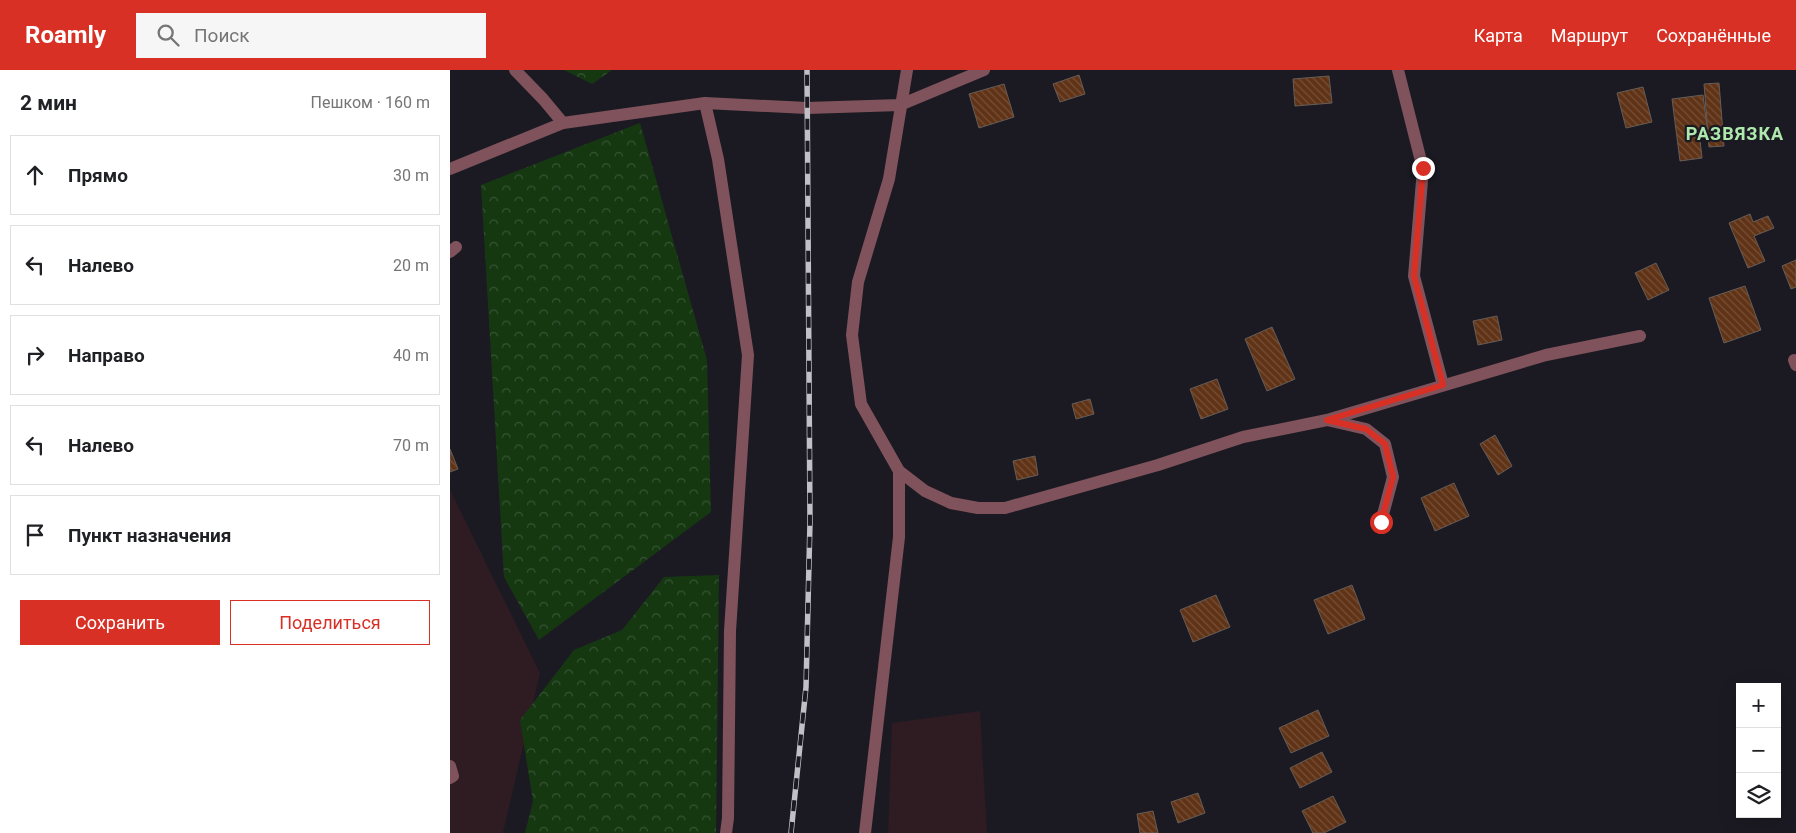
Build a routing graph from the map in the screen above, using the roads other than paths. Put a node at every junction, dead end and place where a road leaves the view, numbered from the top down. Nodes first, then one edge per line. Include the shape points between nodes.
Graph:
1 (515, 70) edge
2 (907, 70) edge
3 (984, 70) edge
4 (1398, 70) edge
5 (705, 104) junction
6 (900, 104) junction
7 (563, 123) junction
8 (450, 169) edge
9 (1640, 336) dead end
10 (1443, 385) junction
11 (1327, 420) junction
12 (899, 471) junction
13 (1381, 522) dead end
14 (450, 766) edge
15 (450, 778) edge
16 (726, 833) edge
17 (865, 833) edge

1 - 7 street
2 - 6 street
3 - 6 street
4 - 10 street via 1423,168 1414,276
5 - 6 street via 808,108
5 - 7 street
5 - 16 street via 718,159 748,355 730,631
6 - 12 street via 889,179 858,282 852,335 860,404
7 - 8 street
9 - 10 street via 1546,355
10 - 11 street
11 - 12 street via 1244,437 1005,508 951,503 925,491
11 - 13 street via 1366,429 1385,444 1393,477
12 - 17 street via 899,537
14 - 15 street via 453,776

